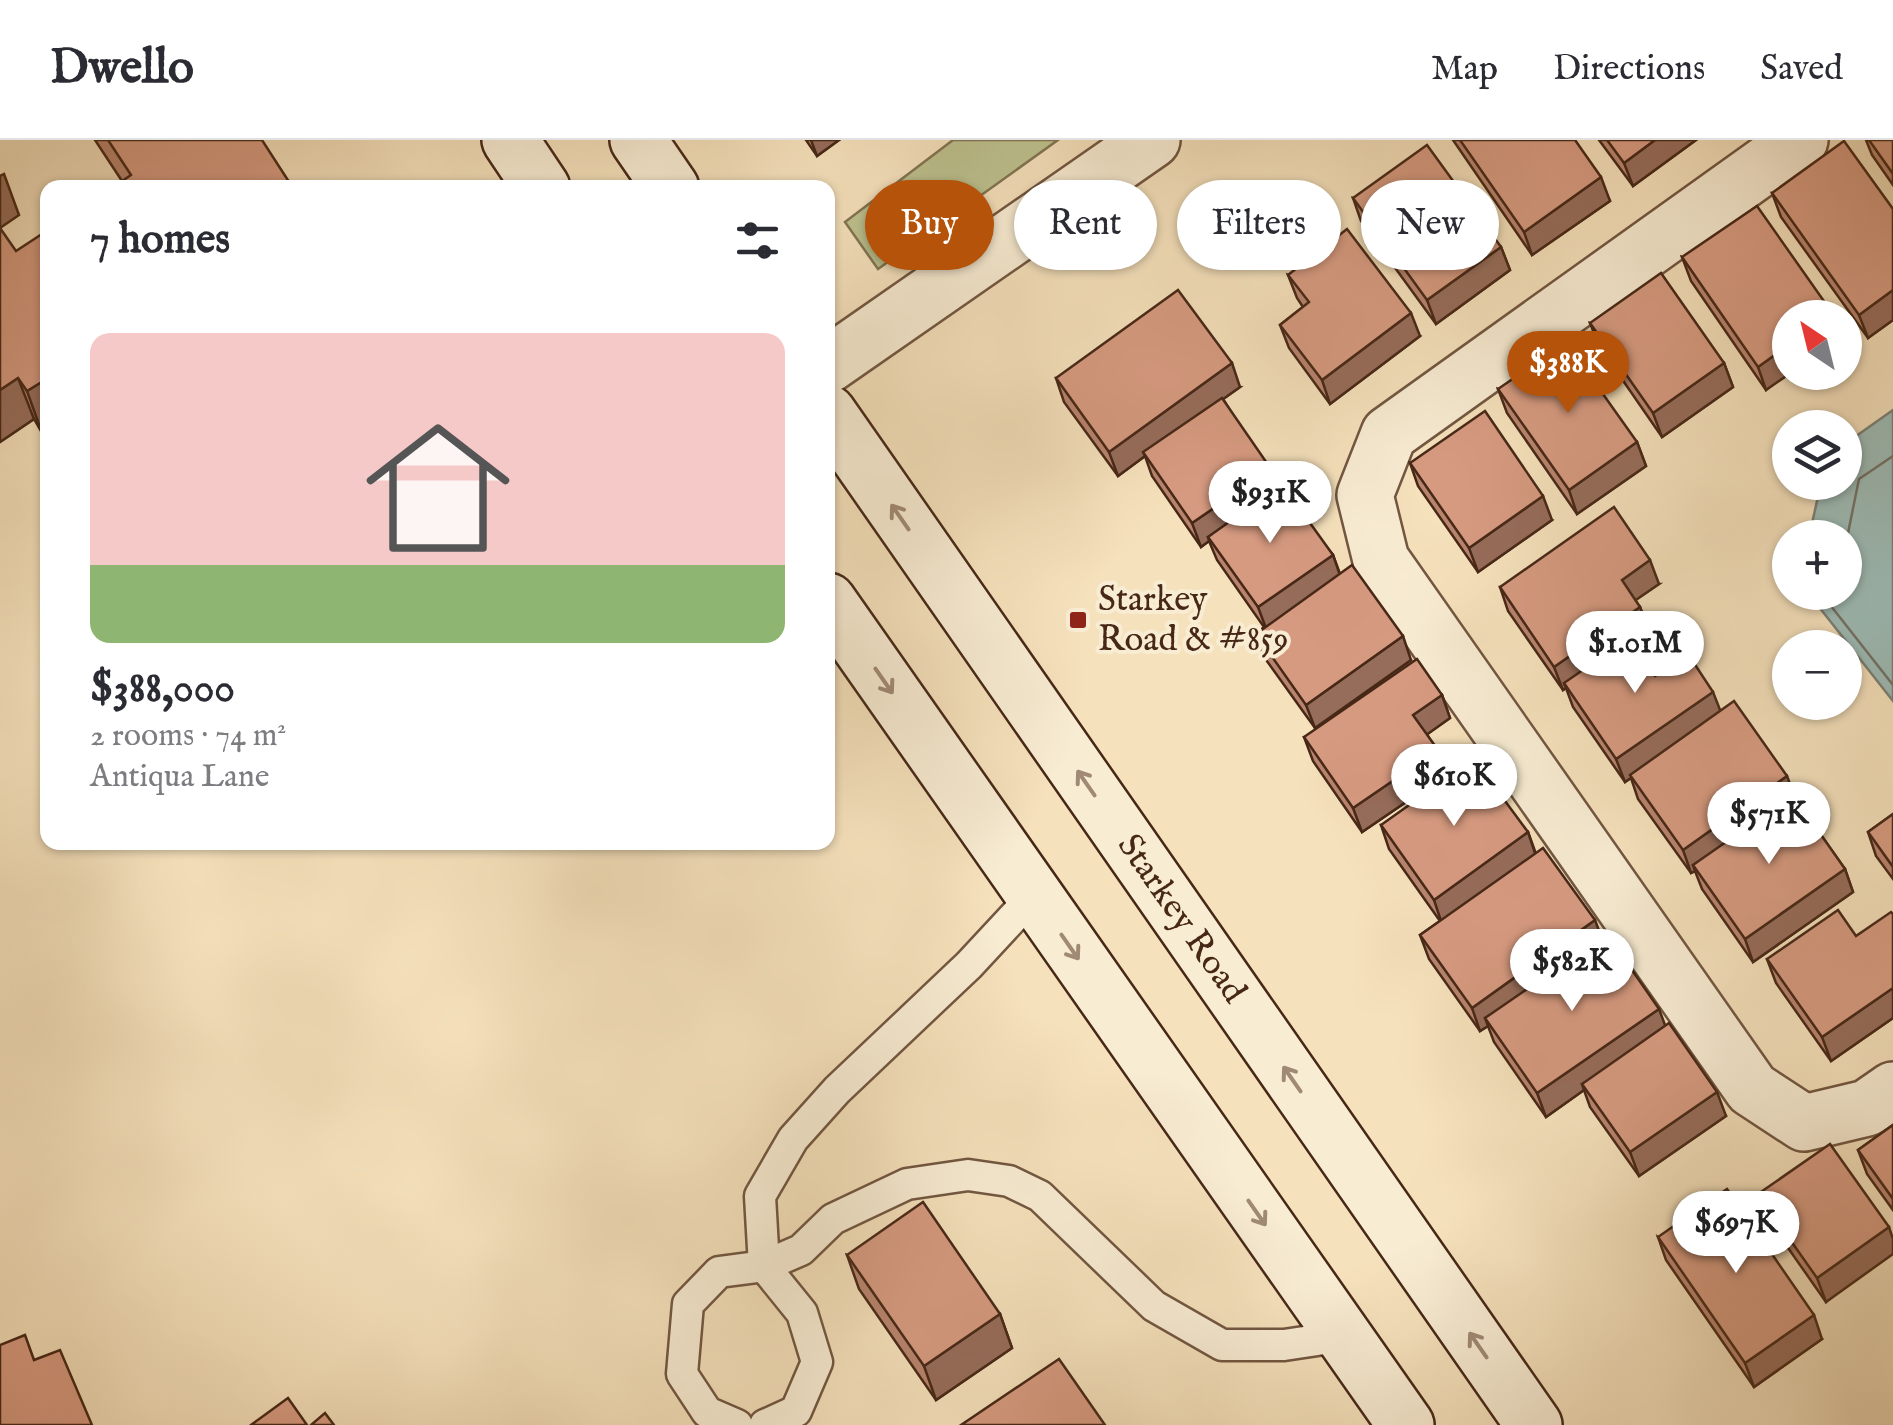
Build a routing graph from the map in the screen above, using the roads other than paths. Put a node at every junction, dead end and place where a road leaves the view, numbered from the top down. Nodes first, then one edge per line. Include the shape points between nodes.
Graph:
1 (510, 140) edge
2 (638, 140) edge
3 (1152, 140) edge
4 (1800, 140) edge
5 (537, 180) edge
6 (666, 180) edge
7 (835, 361) edge
8 (835, 423) edge
9 (835, 611) edge
10 (1034, 895) junction
11 (1893, 1090) edge
12 (764, 1266) junction
13 (1344, 1336) junction
14 (737, 1425) edge
15 (765, 1425) edge
16 (1406, 1425) edge
17 (1534, 1425) edge

1 - 5 main road
2 - 6 main road
3 - 7 main road
4 - 11 main road via 1389,434 1364,495 1382,560 1752,1088 1804,1123 1867,1108
17 -> 8 main road, Starkey Road
9 -> 10 main road
10 - 12 lane via 792,1138 760,1196
10 -> 13 main road
12 - 13 lane via 801,1250 832,1219 907,1184 968,1175 1009,1181 1040,1196 1154,1306 1222,1345
12 - 14 lane via 720,1272 688,1304 682,1374 706,1412
12 - 15 lane via 802,1313 817,1362 796,1410
13 - 16 main road

